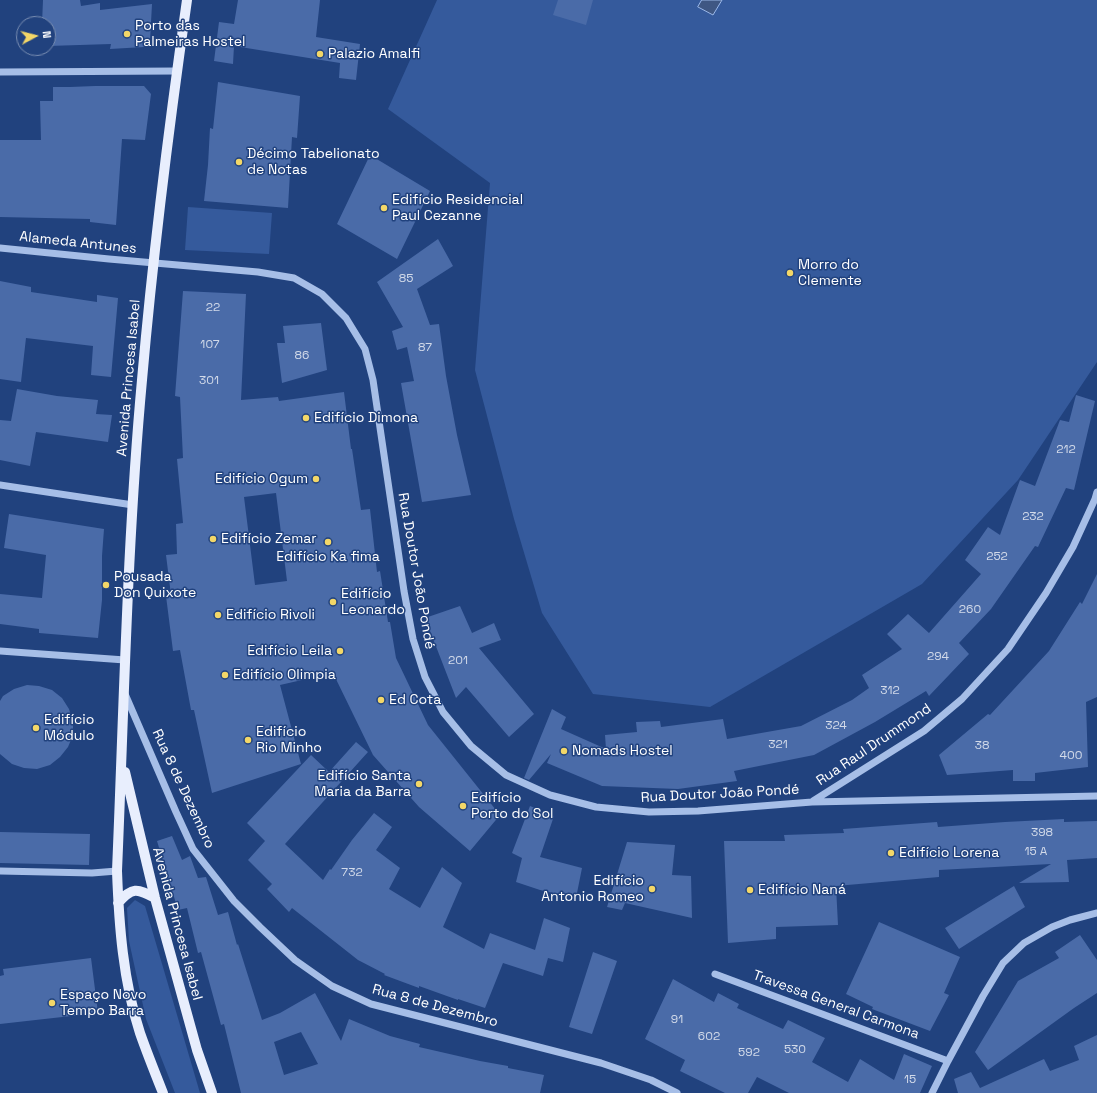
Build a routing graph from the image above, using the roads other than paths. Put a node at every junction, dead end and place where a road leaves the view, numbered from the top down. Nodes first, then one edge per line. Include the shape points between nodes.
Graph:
1 (188, 0) edge
2 (177, 71) junction
3 (0, 72) edge
4 (0, 248) edge
5 (153, 263) junction
6 (0, 485) edge
7 (1097, 492) edge
8 (133, 505) junction
9 (0, 651) edge
10 (125, 660) junction
11 (124, 693) junction
12 (122, 760) junction
13 (1097, 796) edge
14 (812, 802) junction
15 (0, 871) edge
16 (117, 871) junction
17 (155, 898) junction
18 (118, 903) junction
19 (1097, 913) edge
20 (715, 974) dead end
21 (948, 1061) junction
22 (163, 1093) edge
23 (212, 1093) edge
24 (677, 1093) edge
25 (932, 1093) edge

1 - 2 main road, Avenida Princesa Isabel
2 - 3 street
2 - 5 main road, Avenida Princesa Isabel
4 - 5 street, Alameda Antunes
5 - 8 main road, Avenida Princesa Isabel
5 - 14 street, Rua Doutor João Pondé via 258,272 294,278 322,294 346,318 365,350 373,380 412,639 425,677 443,712 471,746 506,774 550,795 596,807 649,812 698,811
6 - 8 street
7 - 14 street, Rua Raul Drummond via 1073,547 1008,649 962,699 924,731
8 - 10 main road, Avenida Princesa Isabel
9 - 10 street
10 - 11 main road, Avenida Princesa Isabel
11 - 12 main road, Avenida Princesa Isabel
11 - 24 street, Rua 8 de Dezembro via 193,849 234,901 296,960 332,986 371,1004 601,1063 651,1080
12 - 16 main road, Avenida Princesa Isabel
12 - 17 main road, Avenida Princesa Isabel
13 - 14 street, Rua Doutor João Pondé
15 - 16 street
16 - 18 main road, Avenida Princesa Isabel
17 - 18 main road via 143,891 134,891 126,894
17 - 23 main road, Avenida Princesa Isabel via 197,1050
18 - 22 main road, Avenida Princesa Isabel via 128,987 140,1032
19 - 21 street via 1052,928 1024,943 1003,962
20 - 21 street, Travessa General Carmona
21 - 25 street

